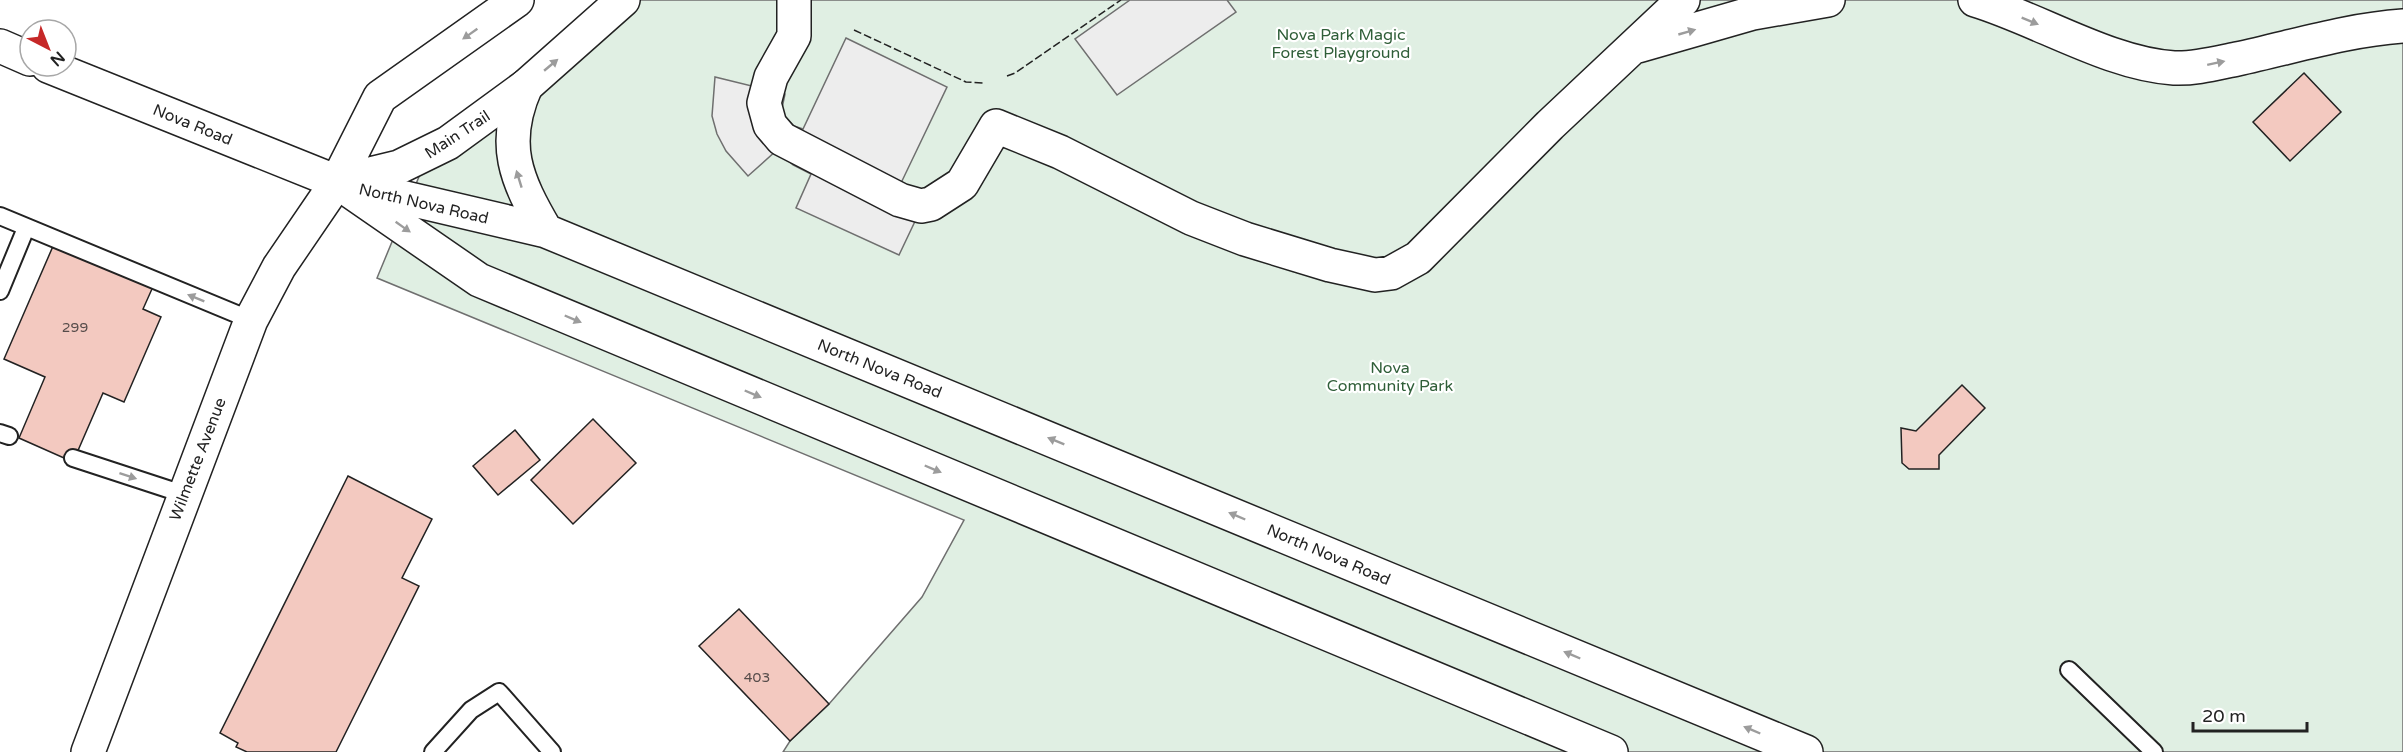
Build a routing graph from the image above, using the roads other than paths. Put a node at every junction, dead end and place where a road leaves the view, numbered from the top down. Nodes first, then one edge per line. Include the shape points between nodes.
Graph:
1 (517, 0) edge
2 (623, 0) edge
3 (794, 0) edge
4 (1683, 0) edge
5 (1828, 0) edge
6 (1975, 0) edge
7 (2403, 26) edge
8 (0, 46) edge
9 (1631, 49) junction
10 (18, 54) edge
11 (78, 78) edge
12 (526, 86) junction
13 (337, 182) junction
14 (0, 216) edge
15 (29, 230) junction
16 (546, 231) junction
17 (0, 291) edge
18 (251, 320) junction
19 (73, 458) dead end
20 (183, 494) junction
21 (2069, 670) dead end
22 (88, 752) edge
23 (433, 752) edge
24 (552, 752) edge
25 (1611, 752) edge
26 (1806, 752) edge
27 (2154, 752) edge

1 -> 13 main road via 380,97
12 -> 2 main road, Main Trail
3 - 9 main road via 794,36 765,90 770,125 792,145 900,200 921,206 953,192 996,126 1060,152 1191,218 1245,239 1375,275 1391,273 1418,258
4 - 9 main road
9 -> 5 main road via 1753,13
6 -> 7 main road via 2115,54 2174,68 2201,66 2370,28
8 - 10 main road
11 - 13 main road, Nova Road
12 - 13 main road, Main Trail via 428,155 373,175
16 -> 12 main road via 524,192 515,161 514,118
13 - 16 main road, North Nova Road
13 - 18 main road, Wilmette Avenue via 279,267
13 -> 25 main road, North Nova Road via 479,280
14 - 15 lane
15 - 17 lane
18 -> 15 lane
26 -> 16 main road, North Nova Road
18 - 20 main road, Wilmette Avenue
19 -> 20 lane
20 - 22 main road, Wilmette Avenue
21 - 27 lane
23 - 24 lane via 471,710 499,692

